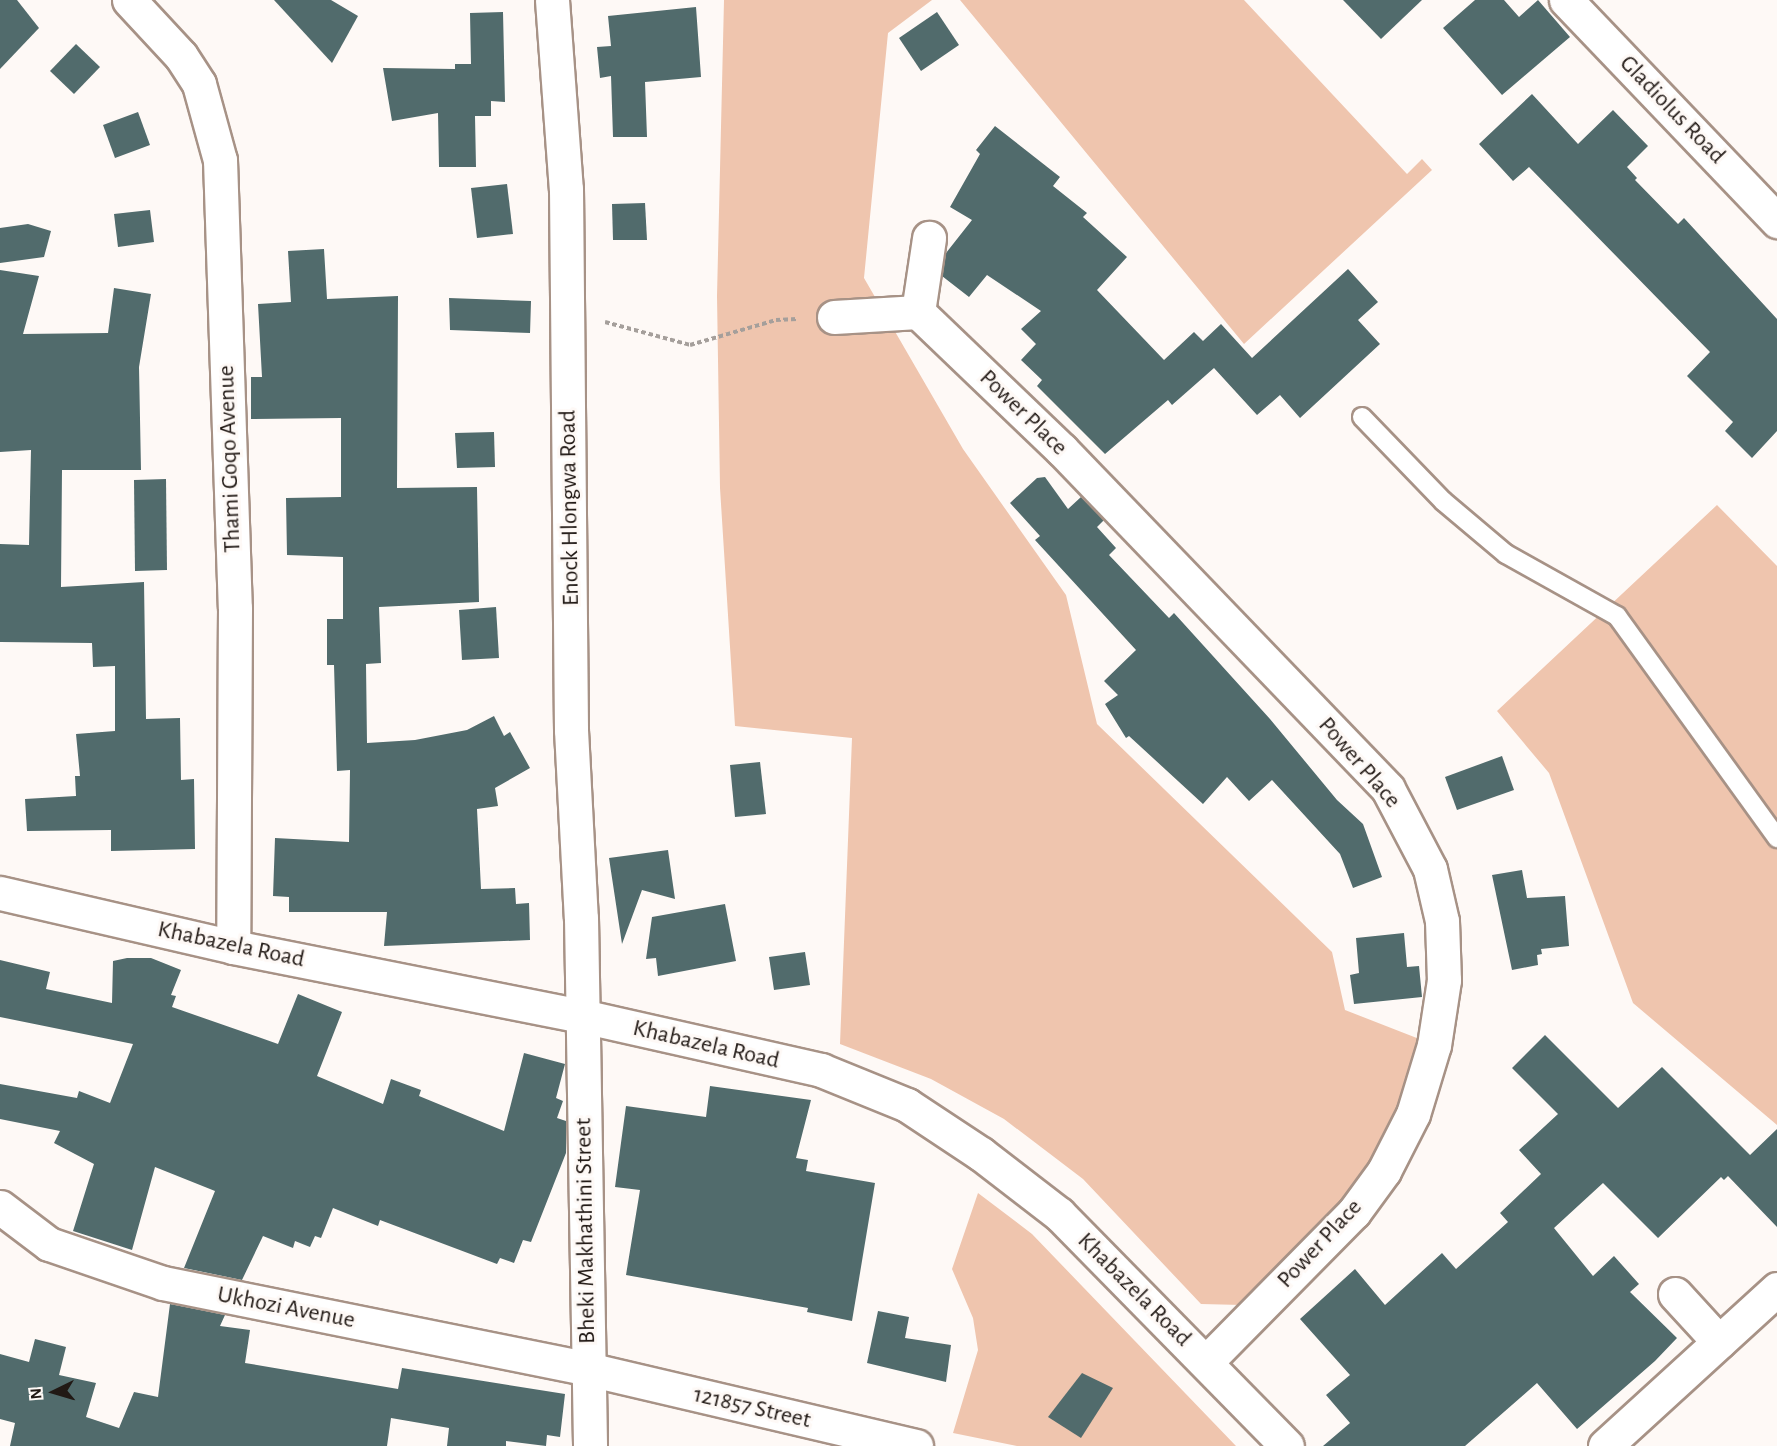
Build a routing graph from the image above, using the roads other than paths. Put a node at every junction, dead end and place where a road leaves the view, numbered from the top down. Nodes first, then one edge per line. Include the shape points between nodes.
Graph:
1 (129, 0) edge
2 (552, 0) edge
3 (1566, 0) edge
4 (1777, 221) edge
5 (929, 238) dead end
6 (918, 312) junction
7 (834, 316) road end
8 (1362, 417) dead end
9 (1777, 838) edge
10 (0, 893) edge
11 (233, 947) junction
12 (582, 1016) junction
13 (0, 1207) edge
14 (1777, 1289) edge
15 (1675, 1294) dead end
16 (1719, 1342) junction
17 (1206, 1362) junction
18 (588, 1370) junction
19 (590, 1446) edge
20 (916, 1446) edge
21 (1287, 1446) edge
22 (1605, 1446) edge

1 - 11 street, Thami Goqo Avenue via 181,56 199,84 220,160 235,608
2 - 12 street, Enock Hlongwa Road via 566,189 572,730
3 - 4 street, Gladiolus Road
5 - 6 street
6 - 7 street
6 - 17 street, Power Place via 1062,450 1388,789 1430,869 1442,921 1444,980 1434,1045 1413,1113 1384,1171 1354,1212
8 - 9 lane via 1443,501 1506,554 1617,616
10 - 11 street, Khabazela Road
11 - 12 street, Khabazela Road
12 - 17 street, Khabazela Road via 821,1070 907,1105 981,1154 1059,1215
12 - 18 street, Bheki Makhathini Street
13 - 18 street, Ukhozi Avenue via 49,1244 141,1277
14 - 16 street
15 - 16 street
16 - 22 street
17 - 21 street, Khabazela Road
18 - 19 street, Bheki Makhathini Street
18 - 20 street, 121857 Street

